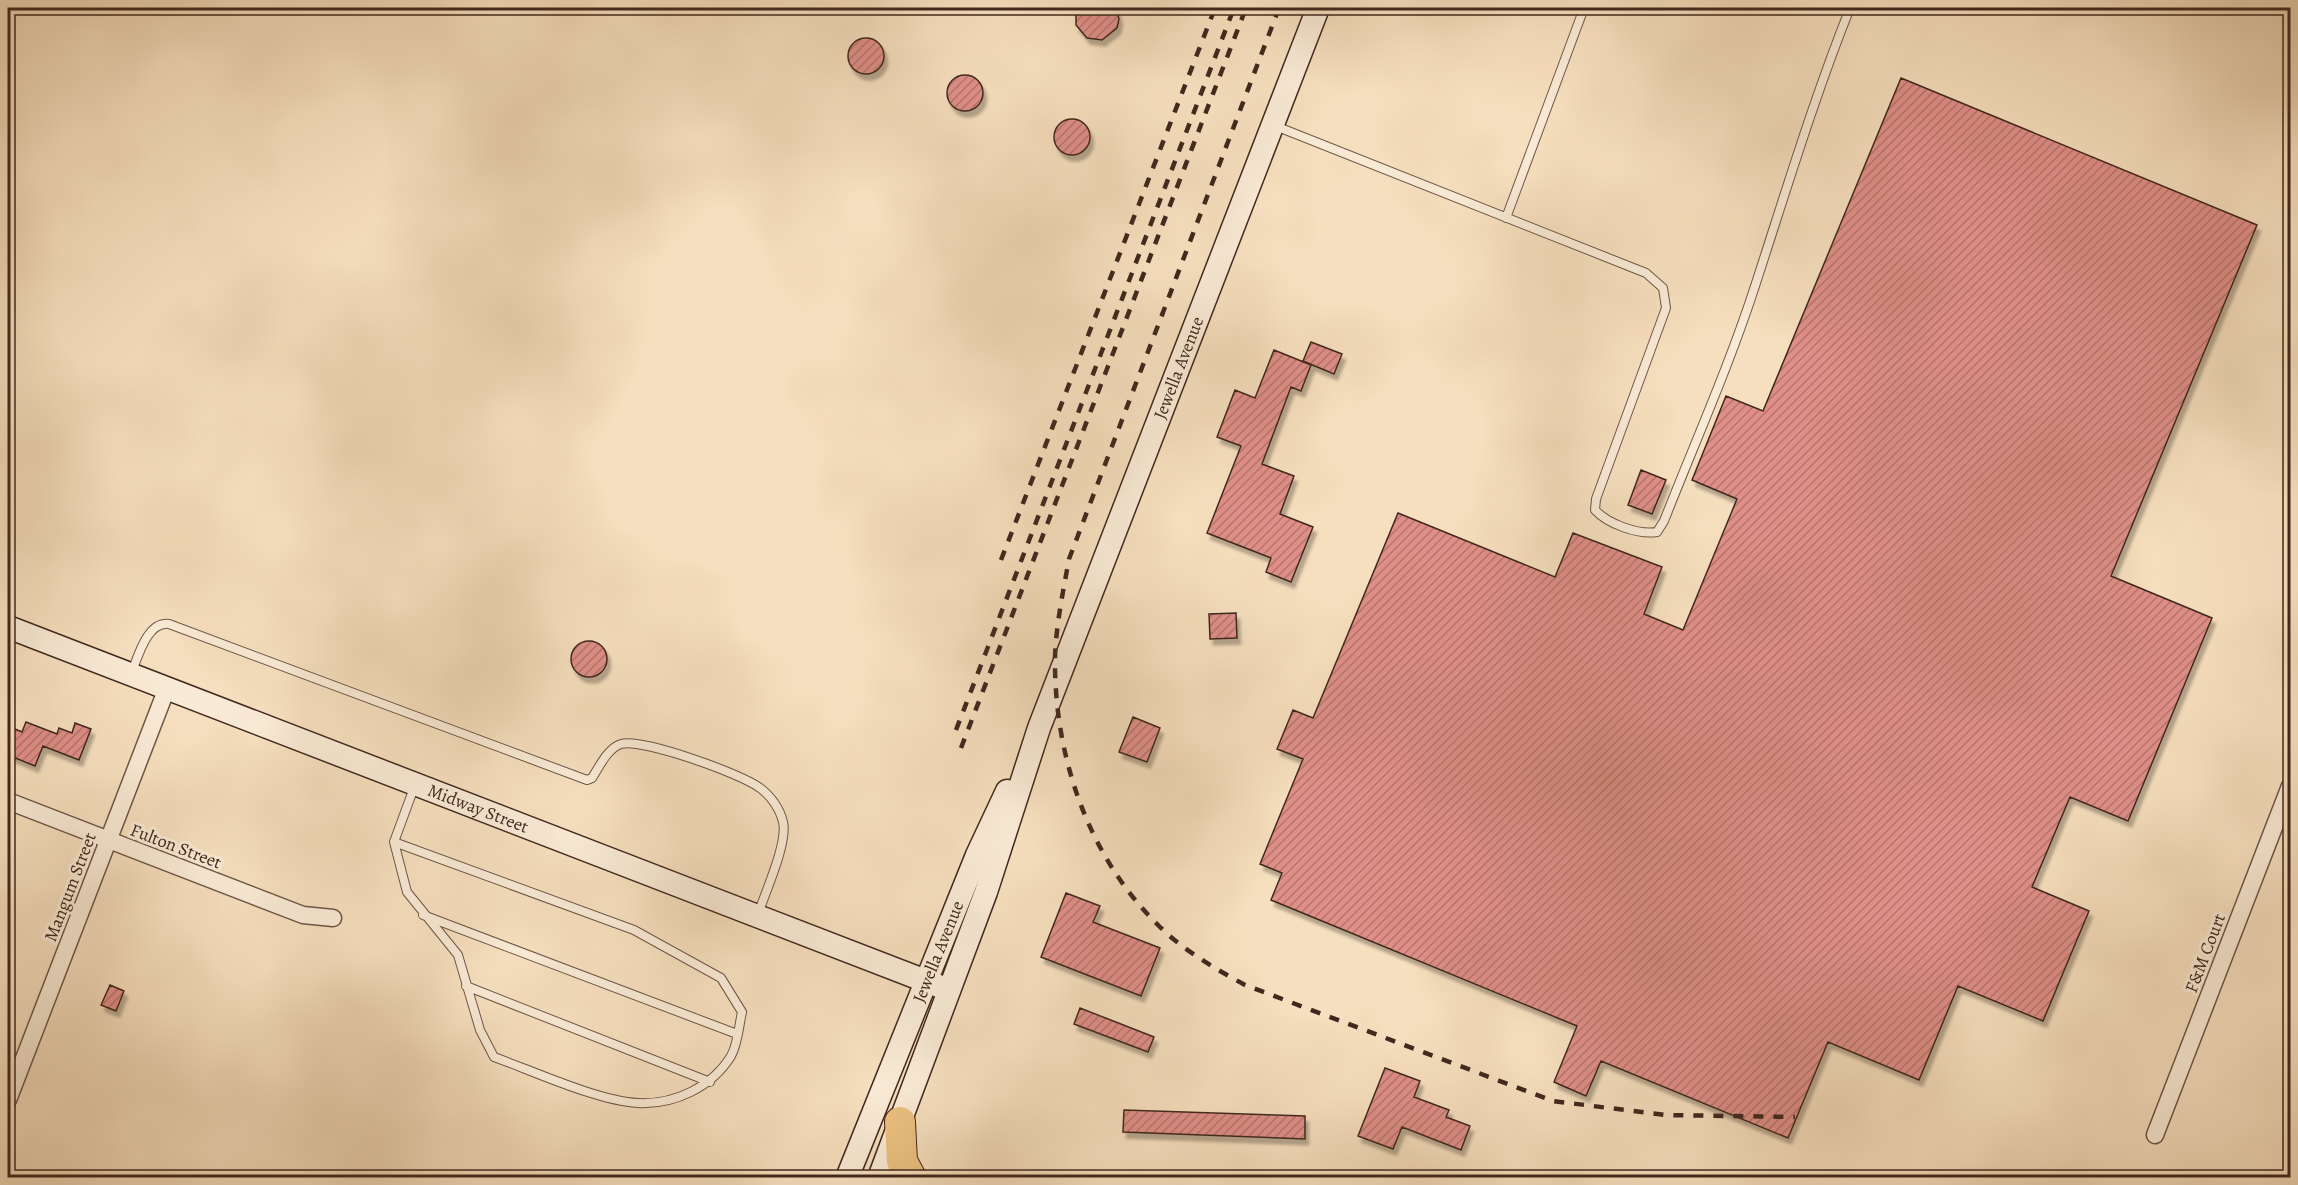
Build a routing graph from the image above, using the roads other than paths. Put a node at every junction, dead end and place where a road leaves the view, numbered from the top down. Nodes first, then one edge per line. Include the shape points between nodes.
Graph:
1 (1318, 8) edge
2 (1584, 8) edge
3 (1850, 8) edge
4 (1272, 125) junction
5 (1506, 218) junction
6 (8, 627) edge
7 (131, 674) junction
8 (167, 688) junction
9 (1039, 728) junction
10 (415, 785) junction
11 (2290, 786) edge
12 (8, 801) edge
13 (109, 841) junction
14 (394, 842) junction
15 (422, 914) junction
16 (333, 918) dead end
17 (757, 918) junction
18 (925, 981) junction
19 (466, 986) junction
20 (949, 990) junction
21 (737, 1034) junction
22 (710, 1082) junction
23 (8, 1100) edge
24 (900, 1122) junction
25 (2156, 1135) dead end
26 (847, 1178) edge
27 (879, 1178) edge
28 (911, 1178) edge

1 - 4 main road, Jewella Avenue
2 - 5 lane
3 - 5 lane via 1755,284 1657,532 1645,534 1602,518 1595,510 1666,308 1663,288 1646,273
4 - 5 lane
4 - 9 main road, Jewella Avenue
6 - 7 main road, Midway Street
7 - 8 main road, Midway Street
7 - 17 lane via 153,628 169,624 587,780 613,748 623,743 641,744 709,764 758,786 777,807 784,824 783,839
8 - 10 main road, Midway Street
8 - 13 street, Mangum Street
9 - 18 main road, Jewella Avenue via 977,855
9 - 20 main road, Jewella Avenue via 986,892
10 - 14 lane
10 - 17 main road, Midway Street
11 - 25 street, F&M Court
12 - 13 street, Fulton Street
13 - 16 street, Fulton Street via 303,915
13 - 23 street, Mangum Street
14 - 15 lane via 407,892
14 - 21 lane via 634,930 721,978 742,1012
15 - 19 lane via 459,955
15 - 21 lane
17 - 18 main road, Midway Street
18 - 20 main road, Midway Street
18 - 26 main road, Jewella Avenue
19 - 22 lane
19 - 22 lane via 494,1058 607,1097 638,1103 677,1098
20 - 24 main road, Jewella Avenue
21 - 22 lane via 732,1054
24 - 27 main road, Jewella Avenue
24 - 28 highway via 902,1161

